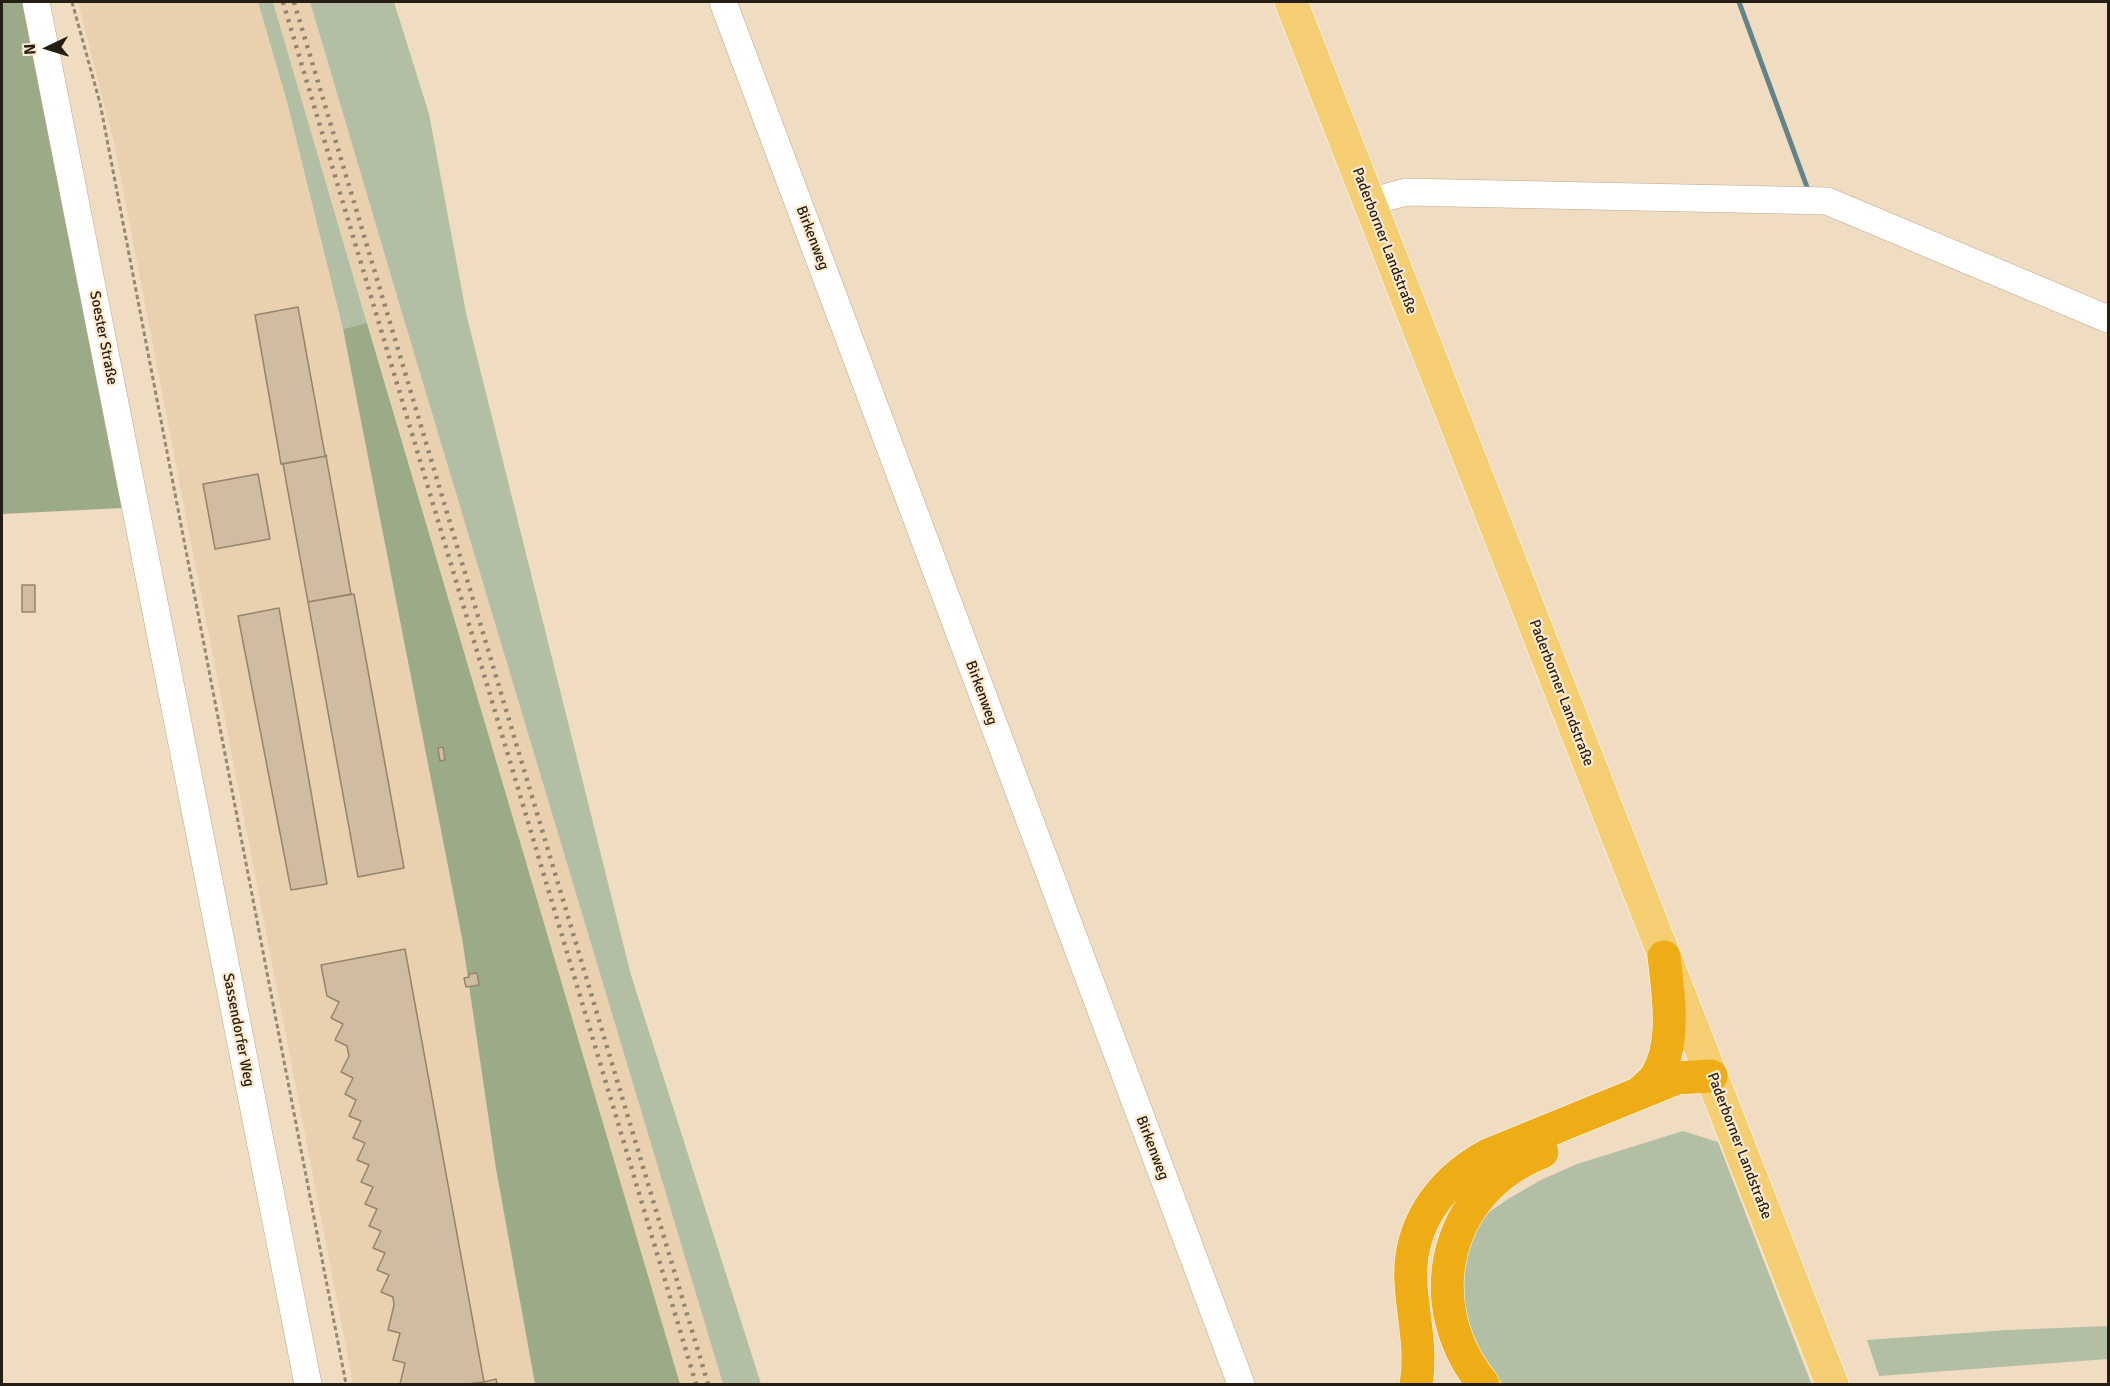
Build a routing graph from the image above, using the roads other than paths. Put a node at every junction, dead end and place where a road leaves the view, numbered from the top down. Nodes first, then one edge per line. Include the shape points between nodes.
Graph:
1 (36, 2) edge
2 (723, 2) edge
3 (1290, 2) edge
4 (1369, 202) junction
5 (2109, 319) edge
6 (168, 675) joint
7 (1664, 957) junction
8 (1711, 1076) junction
9 (1638, 1094) junction
10 (308, 1384) edge
11 (1241, 1384) edge
12 (1416, 1384) edge
13 (1484, 1384) edge
14 (1832, 1384) edge

1 - 6 street, Soester Straße
2 - 11 street, Birkenweg
3 - 4 main road, Paderborner Landstraße
4 - 5 street via 1406,192 1827,201
4 - 7 main road, Paderborner Landstraße
6 - 10 street, Sassendorfer Weg
7 - 8 main road, Paderborner Landstraße
7 - 9 highway via 1669,1012 1667,1044 1662,1065
8 - 9 highway via 1677,1078
8 - 13 highway via 1698,1091 1682,1100 1523,1161 1501,1175 1469,1210 1455,1238 1446,1287 1459,1346
8 - 14 main road, Paderborner Landstraße
9 - 12 highway via 1488,1155 1462,1171 1434,1200 1418,1231 1410,1266 1418,1344

